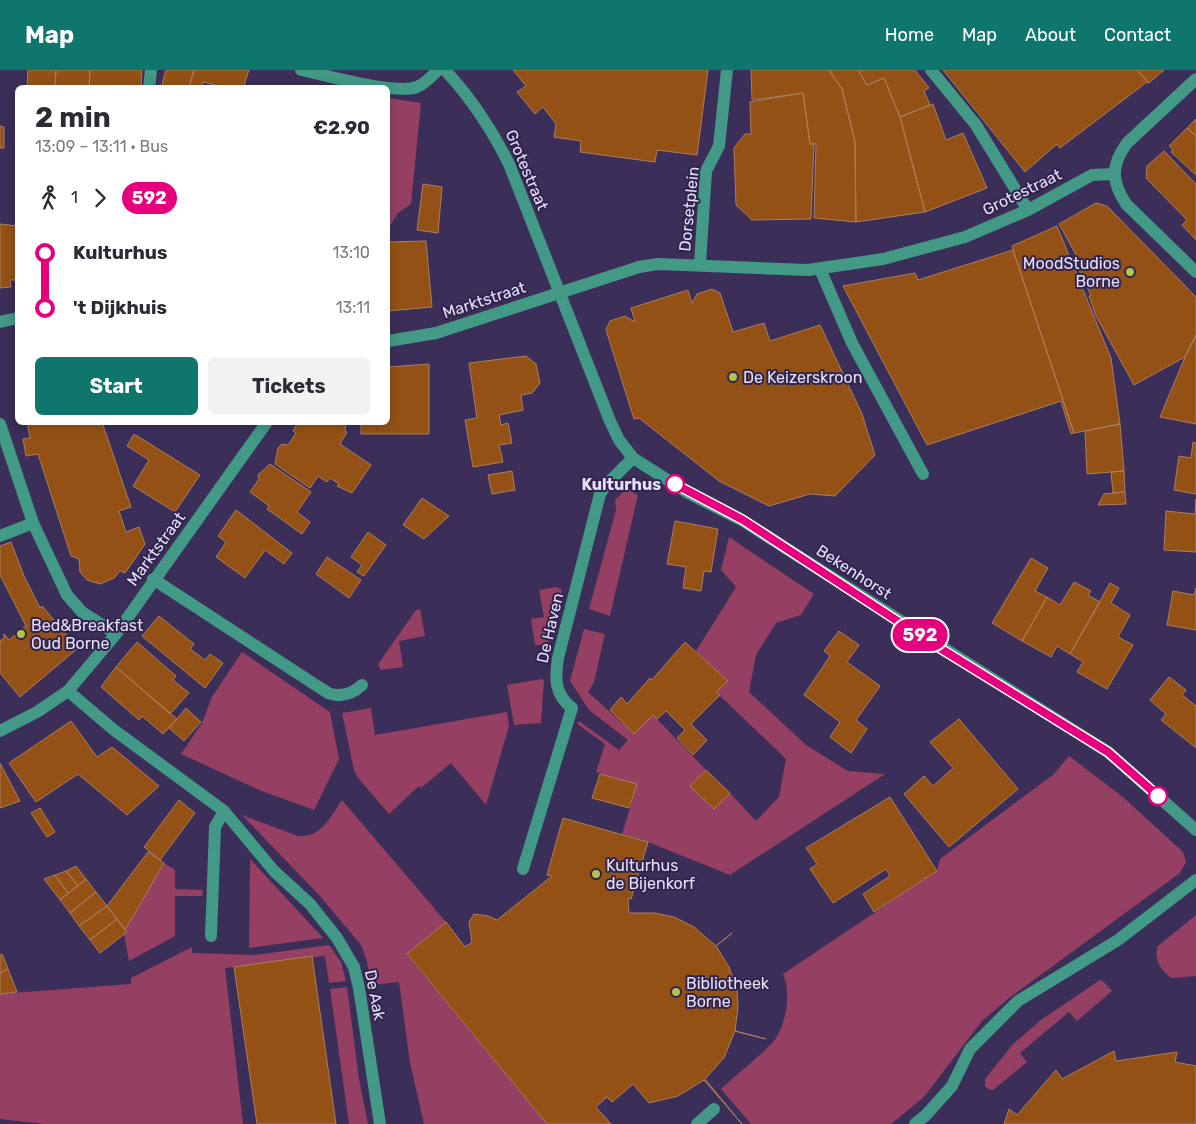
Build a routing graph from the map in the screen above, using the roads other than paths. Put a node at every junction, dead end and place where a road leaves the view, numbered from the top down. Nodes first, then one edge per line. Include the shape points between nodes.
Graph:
1 (151, 70) edge
2 (301, 70) edge
3 (438, 70) edge
4 (445, 70) edge
5 (727, 70) edge
6 (932, 70) edge
7 (1196, 79) edge
8 (149, 85) edge
9 (374, 85) edge
10 (390, 86) edge
11 (1114, 174) junction
12 (1028, 210) junction
13 (700, 264) junction
14 (820, 269) junction
15 (1196, 272) edge
16 (560, 293) junction
17 (15, 319) edge
18 (0, 322) edge
19 (390, 341) edge
20 (0, 424) edge
21 (265, 425) edge
22 (633, 458) junction
23 (924, 474) dead end
24 (33, 523) junction
25 (0, 536) edge
26 (153, 579) junction
27 (116, 634) junction
28 (362, 685) dead end
29 (68, 691) junction
30 (0, 732) edge
31 (224, 811) junction
32 (1196, 830) edge
33 (523, 869) dead end
34 (1196, 880) edge
35 (211, 936) dead end
36 (714, 1109) dead end
37 (380, 1124) edge
38 (697, 1124) edge
39 (915, 1124) edge

1 - 8 street
2 - 9 street
3 - 10 street via 422,84 406,88
4 - 16 street, Grotestraat via 492,130 509,164
5 - 13 street, Dorsetplein via 719,146 706,171
6 - 12 street via 976,125
7 - 11 street via 1127,143 1118,156
11 - 12 street, Grotestraat via 1092,175
11 - 15 street via 1117,190 1126,204
12 - 14 street, Grotestraat via 945,244 883,259
13 - 14 street, Dorsetplein
13 - 16 street, Dorsetplein via 639,267
14 - 23 street via 852,343
16 - 19 street, Marktstraat via 436,333
16 - 22 street, Bekenhorst via 610,421
17 - 18 street
20 - 24 street
21 - 26 street, Marktstraat
22 - 32 street, Bekenhorst via 688,493 743,520 922,637 1108,752
22 - 33 street, De Haven via 600,494 558,658 555,682 561,697 572,708
24 - 25 street
24 - 27 street via 66,595 82,612
26 - 27 street, Marktstraat
26 - 28 street via 328,693 334,696 348,694
27 - 29 street, Marktstraat
29 - 30 street, Marktstraat
29 - 31 street via 114,730
31 - 35 street via 215,827
31 - 37 street, De Aak via 274,871 310,904 354,966
34 - 39 street via 1118,940 1018,1001 970,1049 952,1086
36 - 38 street

